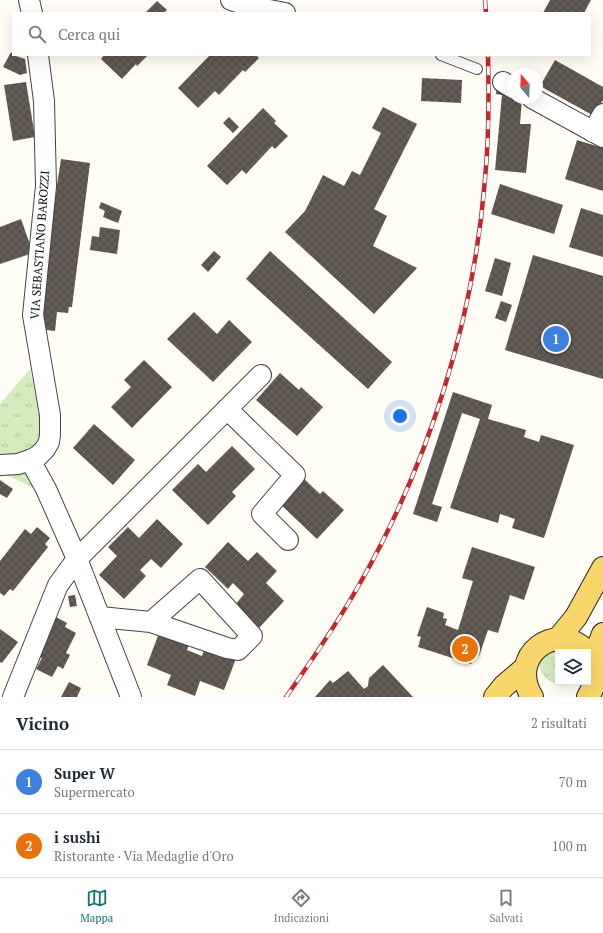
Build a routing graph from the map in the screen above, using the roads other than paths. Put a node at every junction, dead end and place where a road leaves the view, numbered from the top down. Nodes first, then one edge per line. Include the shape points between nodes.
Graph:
1 (29, 0) edge
2 (231, 0) edge
3 (32, 12) edge
4 (280, 12) edge
5 (38, 56) edge
6 (444, 56) edge
7 (478, 69) dead end
8 (543, 104) edge
9 (603, 114) edge
10 (598, 135) edge
11 (261, 375) dead end
12 (227, 409) junction
13 (30, 460) junction
14 (0, 465) edge
15 (288, 540) dead end
16 (77, 559) junction
17 (603, 568) edge
18 (100, 617) junction
19 (151, 622) junction
20 (603, 634) edge
21 (558, 639) junction
22 (583, 649) edge
23 (591, 652) edge
24 (591, 659) edge
25 (524, 669) junction
26 (13, 697) edge
27 (131, 697) edge
28 (495, 697) edge
29 (532, 697) edge
30 (588, 697) edge

1 - 3 street
2 - 4 street
5 - 13 street, VIA SEBASTIANO BAROZZI via 44,101 46,186 34,315 51,425 49,442 45,449
6 - 7 lane
8 - 10 street
9 - 10 street
11 - 12 street
12 - 15 street via 295,475 262,514
12 - 16 street
13 - 14 street
13 - 16 street via 46,489
16 - 18 street
16 - 26 street via 58,585
17 - 21 main road via 576,617
18 - 19 street
18 - 27 street
19 - 19 street via 238,650 252,636 200,579
20 - 23 main road
21 - 22 main road via 569,640
21 - 25 main road via 536,648
24 - 30 main road via 596,670 595,681
25 - 28 main road
25 - 29 main road via 524,680

